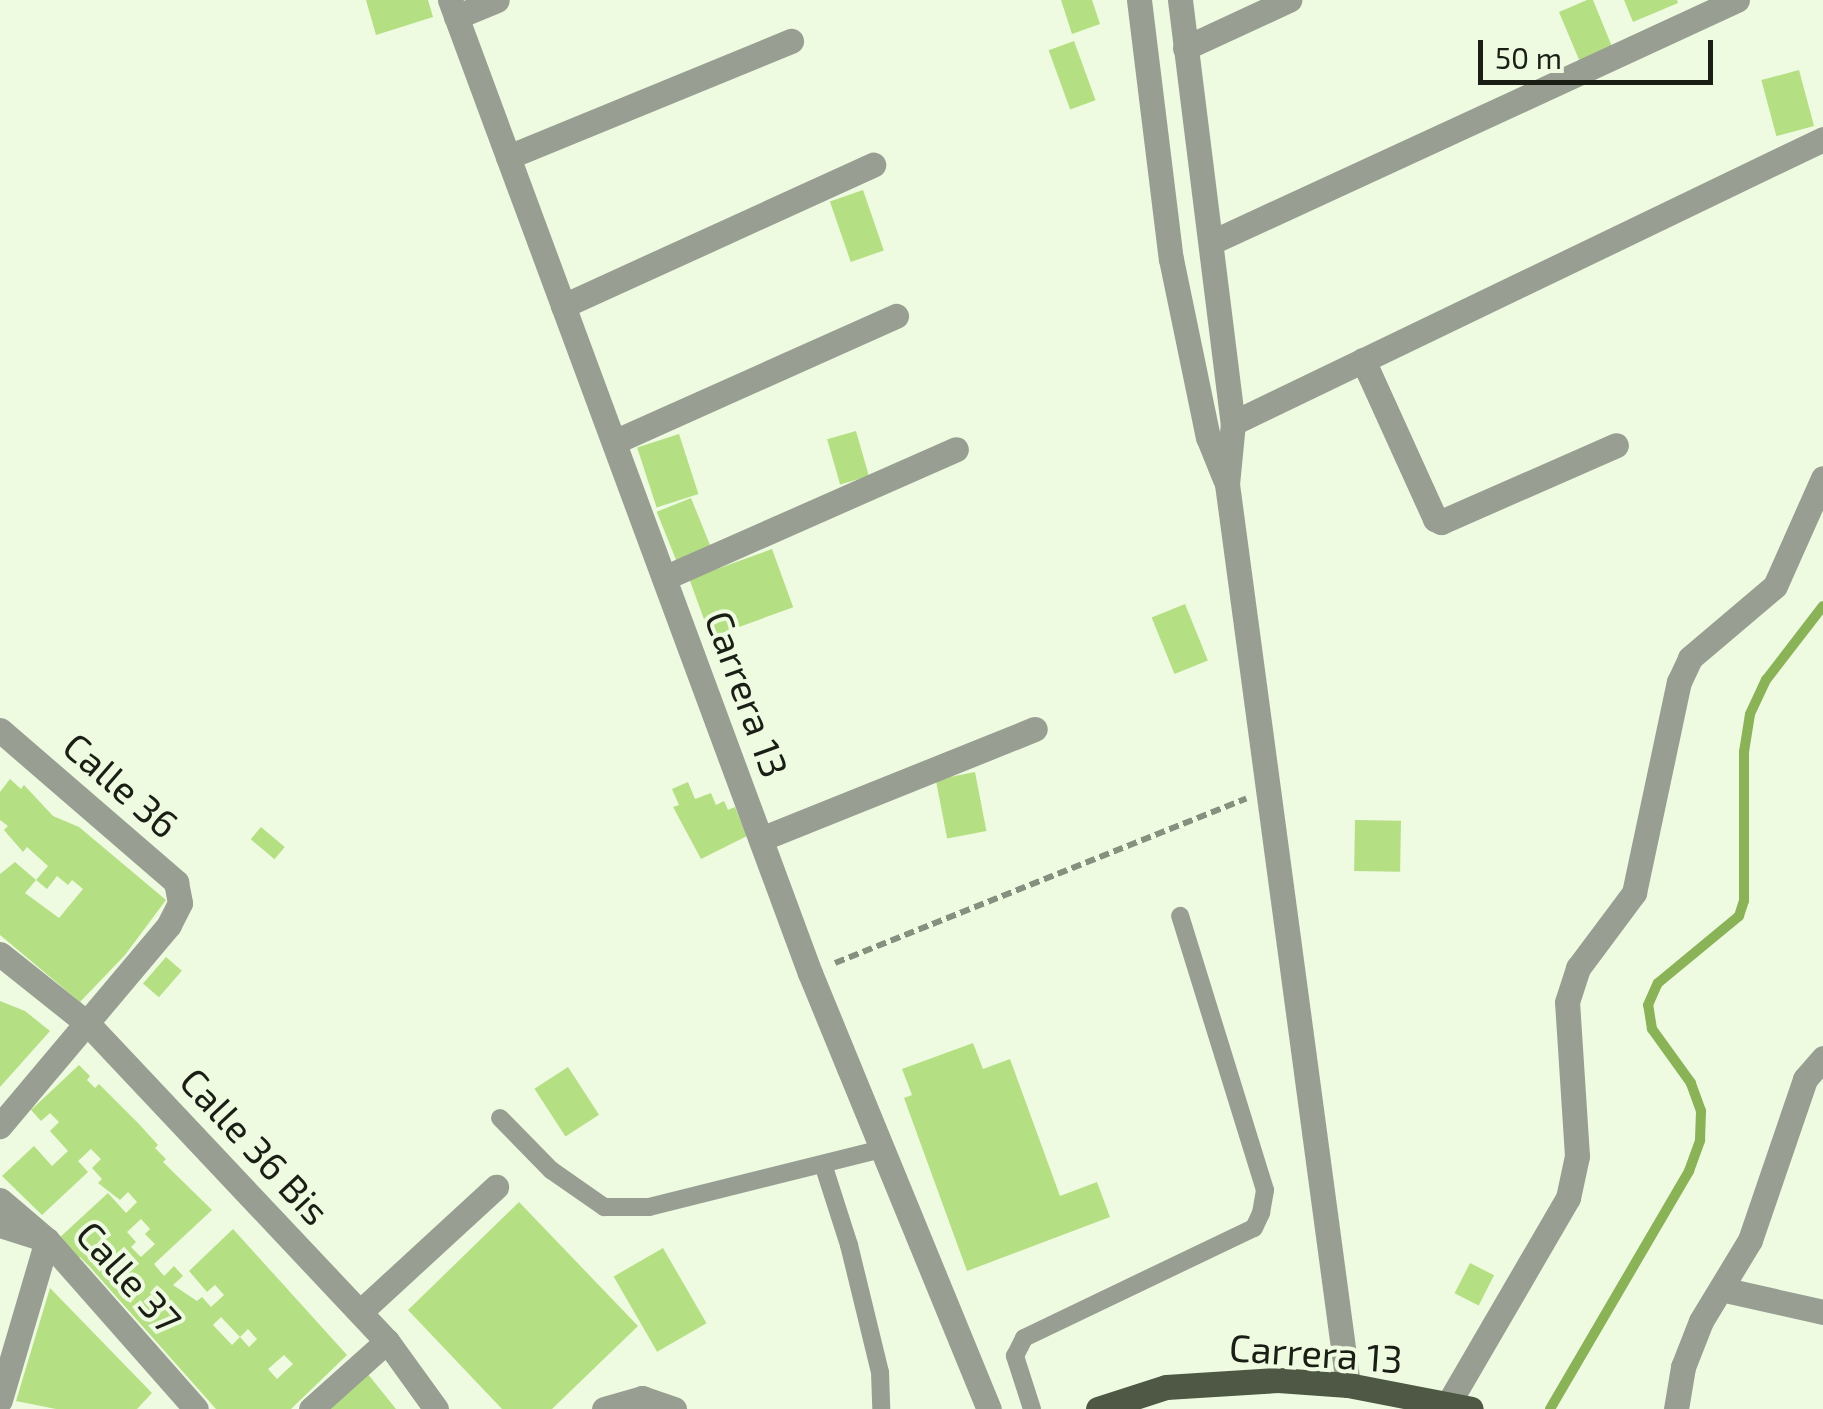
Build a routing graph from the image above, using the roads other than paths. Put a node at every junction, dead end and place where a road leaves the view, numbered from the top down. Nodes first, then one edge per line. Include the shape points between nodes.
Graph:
1 (497, 0) edge
2 (1139, 0) edge
3 (1180, 0) edge
4 (1288, 0) edge
5 (1737, 0) edge
6 (453, 8) edge
7 (790, 42) dead end
8 (1185, 48) junction
9 (1823, 139) edge
10 (508, 157) junction
11 (873, 165) dead end
12 (1212, 242) junction
13 (563, 306) junction
14 (896, 316) dead end
15 (1363, 360) junction
16 (1233, 422) junction
17 (614, 442) junction
18 (1616, 446) dead end
19 (956, 449) dead end
20 (1823, 478) edge
21 (1227, 484) junction
22 (664, 578) junction
23 (1035, 728) dead end
24 (0, 730) edge
25 (761, 839) junction
26 (1180, 916) dead end
27 (0, 954) edge
28 (88, 1024) junction
29 (1821, 1059) edge
30 (500, 1118) dead end
31 (0, 1126) edge
32 (885, 1148) junction
33 (823, 1164) junction
34 (496, 1187) dead end
35 (0, 1200) edge
36 (0, 1226) edge
37 (47, 1240) junction
38 (1721, 1289) junction
39 (360, 1312) junction
40 (1823, 1312) edge
41 (387, 1340) junction
42 (1348, 1385) junction
43 (0, 1400) edge
44 (1459, 1406) edge
45 (196, 1409) edge
46 (311, 1409) edge
47 (436, 1409) edge
48 (604, 1409) edge
49 (674, 1409) edge
50 (881, 1409) edge
51 (989, 1409) edge
52 (1032, 1409) edge
53 (1098, 1409) edge
54 (1676, 1409) edge

1 - 6 street
2 - 21 street via 1171,259 1208,437
3 - 8 street
4 - 8 street
5 - 12 street
6 - 10 street, Carrera 13
7 - 10 street
8 - 12 street
9 - 15 street
10 - 13 street, Carrera 13
11 - 13 street
12 - 16 street
13 - 17 street, Carrera 13
14 - 17 street
15 - 16 street
15 - 18 street via 1441,522
16 - 21 street
17 - 22 street, Carrera 13
19 - 22 street
20 - 44 street via 1775,586 1707,640 1679,682 1638,882 1578,968 1567,1002 1578,1156 1568,1198
21 - 42 street
22 - 25 street, Carrera 13
23 - 25 street
24 - 28 street, Calle 36 via 176,882 180,904 169,925
25 - 32 street, Carrera 13
26 - 52 lane via 1265,1190 1261,1212 1254,1228 1024,1338 1015,1356
27 - 28 street, Calle 36 Bis
28 - 31 street
28 - 39 street, Calle 36 Bis
29 - 38 street via 1805,1079 1750,1240
30 - 33 lane via 551,1170 604,1207 649,1207
32 - 33 lane
32 - 51 street, Carrera 13
33 - 50 lane via 880,1372
34 - 39 street
35 - 37 street, Calle 37
36 - 37 street
37 - 43 street
37 - 45 street, Calle 37
38 - 40 street
38 - 54 street via 1684,1367
39 - 41 street, Calle 36 Bis
41 - 46 street
41 - 47 street, Calle 36 Bis
42 - 44 main road, Carrera 13
42 - 53 main road, Carrera 13 via 1232,1380 1166,1386
48 - 49 street via 642,1398

